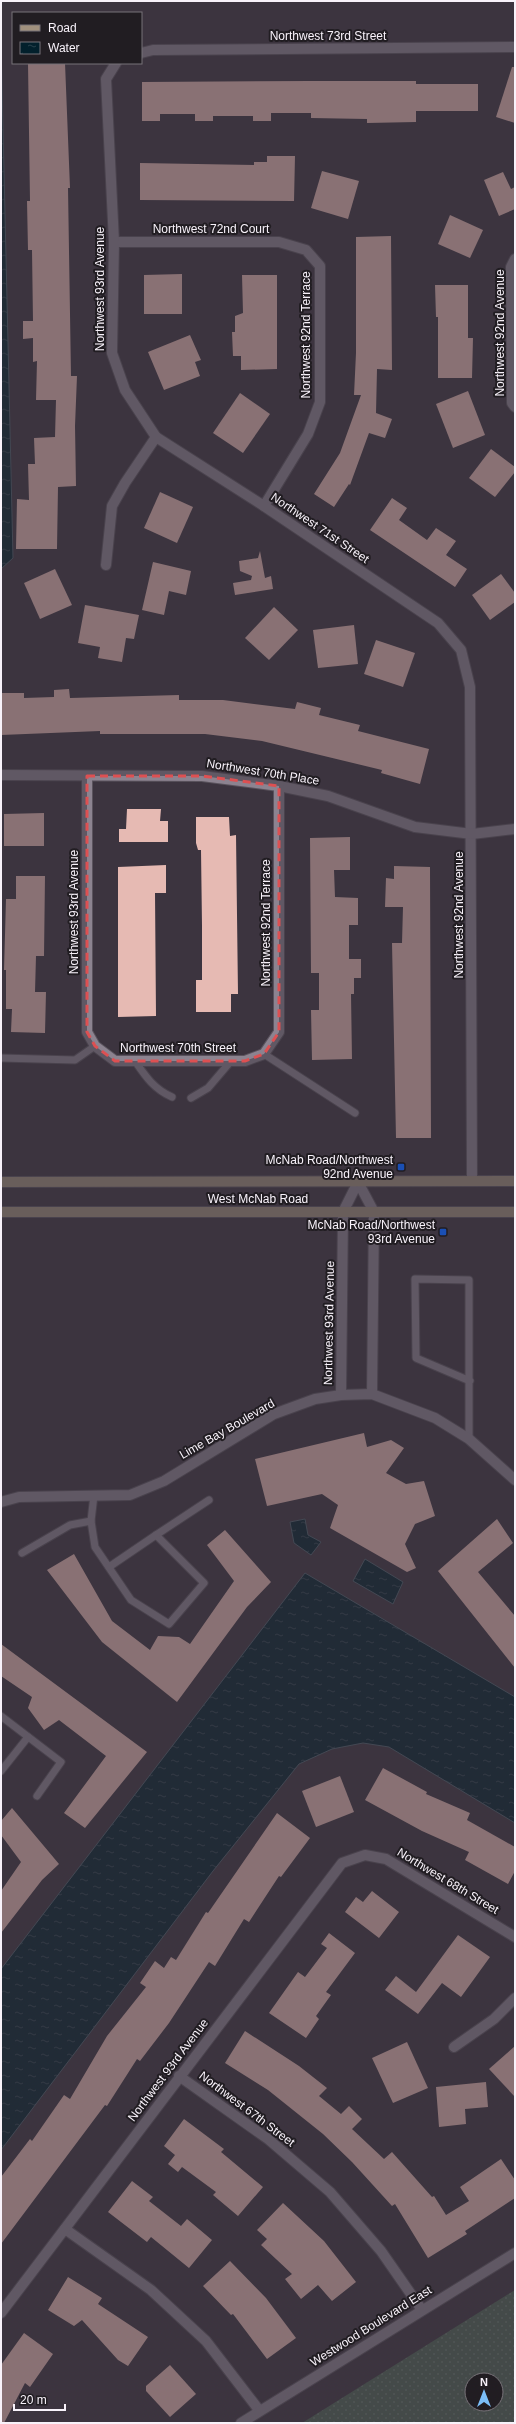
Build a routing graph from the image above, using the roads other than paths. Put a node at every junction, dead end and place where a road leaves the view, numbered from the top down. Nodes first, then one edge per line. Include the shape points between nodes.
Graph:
1 (515, 47) edge
2 (142, 53) edge
3 (115, 64) edge
4 (114, 242) junction
5 (306, 250) joint
6 (515, 259) edge
7 (515, 407) edge
8 (156, 437) junction
9 (264, 506) junction
10 (106, 565) dead end
11 (461, 650) joint
12 (1, 775) edge
13 (87, 776) junction
14 (279, 786) junction
15 (515, 829) edge
16 (472, 834) junction
17 (95, 1046) junction
18 (264, 1054) junction
19 (1, 1058) edge
20 (136, 1061) junction
21 (231, 1061) junction
22 (172, 1097) dead end
23 (191, 1098) dead end
24 (355, 1113) dead end
25 (472, 1181) junction
26 (515, 1181) edge
27 (1, 1182) edge
28 (358, 1182) junction
29 (1, 1212) edge
30 (343, 1212) junction
31 (374, 1212) junction
32 (515, 1212) edge
33 (470, 1381) junction
34 (372, 1394) junction
35 (341, 1395) junction
36 (469, 1439) junction
37 (515, 1480) edge
38 (94, 1495) junction
39 (209, 1500) dead end
40 (1, 1502) edge
41 (91, 1521) junction
42 (156, 1535) junction
43 (22, 1553) dead end
44 (110, 1567) junction
45 (1, 1716) edge
46 (28, 1737) junction
47 (1, 1771) edge
48 (37, 1796) dead end
49 (365, 1855) joint
50 (515, 1937) edge
51 (515, 1998) edge
52 (454, 2047) dead end
53 (179, 2076) junction
54 (65, 2230) junction
55 (515, 2253) edge
56 (422, 2310) junction
57 (1, 2313) edge
58 (259, 2410) junction
59 (242, 2423) edge

1 - 2 street, Northwest 73rd Street via 153,50
3 - 4 street, Northwest 93rd Avenue via 106,78
4 - 5 street, Northwest 72nd Court via 279,242
4 - 8 street, Northwest 93rd Avenue via 112,353 125,390
5 - 9 street, Northwest 92nd Terrace via 320,266 320,402 308,434
6 - 7 street, Northwest 92nd Avenue via 511,275 512,403
8 - 9 street, Northwest 71st Street
8 - 10 street via 112,506
9 - 11 street, Northwest 71st Street via 438,623
11 - 16 street, Northwest 92nd Avenue via 470,686
12 - 13 street, Northwest 70th Place
13 - 14 street, Northwest 70th Place via 202,776
13 - 17 street, Northwest 93rd Avenue via 87,1032
14 - 16 street, Northwest 70th Place via 328,796 415,827
14 - 18 street, Northwest 92nd Terrace via 279,1032
15 - 16 street, Northwest 70th Place
16 - 25 street, Northwest 92nd Avenue
17 - 19 lane via 75,1060
17 - 20 street, Northwest 70th Street via 115,1061
18 - 21 street, Northwest 70th Street via 245,1061
18 - 24 lane
20 - 21 street, Northwest 70th Street
20 - 22 lane via 150,1083 160,1092
21 - 23 lane via 208,1088
25 - 26 main road, West McNab Road
25 - 28 main road, West McNab Road
27 - 28 main road, West McNab Road
28 - 30 street, Northwest 93rd Avenue
28 - 31 street
29 - 30 main road, West McNab Road
30 - 31 main road, West McNab Road
30 - 35 street, Northwest 93rd Avenue
31 - 32 main road, West McNab Road
31 - 34 street
33 - 33 lane via 469,1280 415,1279 416,1358
33 - 36 lane
34 - 35 street, Lime Bay Boulevard
34 - 36 street, Lime Bay Boulevard via 435,1418
35 - 38 street, Lime Bay Boulevard via 315,1399 274,1414 164,1481 130,1495
36 - 37 street, Lime Bay Boulevard
38 - 40 street, Lime Bay Boulevard via 19,1497
38 - 41 lane
39 - 42 lane
41 - 43 lane via 70,1525
41 - 44 lane via 95,1547
42 - 44 lane
42 - 44 lane via 204,1583 169,1624 132,1600
45 - 46 lane
46 - 47 lane
46 - 48 lane via 61,1762
49 - 50 street, Northwest 68th Street via 386,1858
49 - 53 street, Northwest 93rd Avenue via 342,1863
51 - 52 street via 494,2019
53 - 54 street, Northwest 93rd Avenue
53 - 56 street, Northwest 67th Street via 268,2139 330,2192 381,2251
54 - 57 street, Northwest 93rd Avenue
54 - 58 street via 151,2290 206,2341
55 - 56 street, Westwood Boulevard East
56 - 58 street, Westwood Boulevard East
58 - 59 street, Westwood Boulevard East

